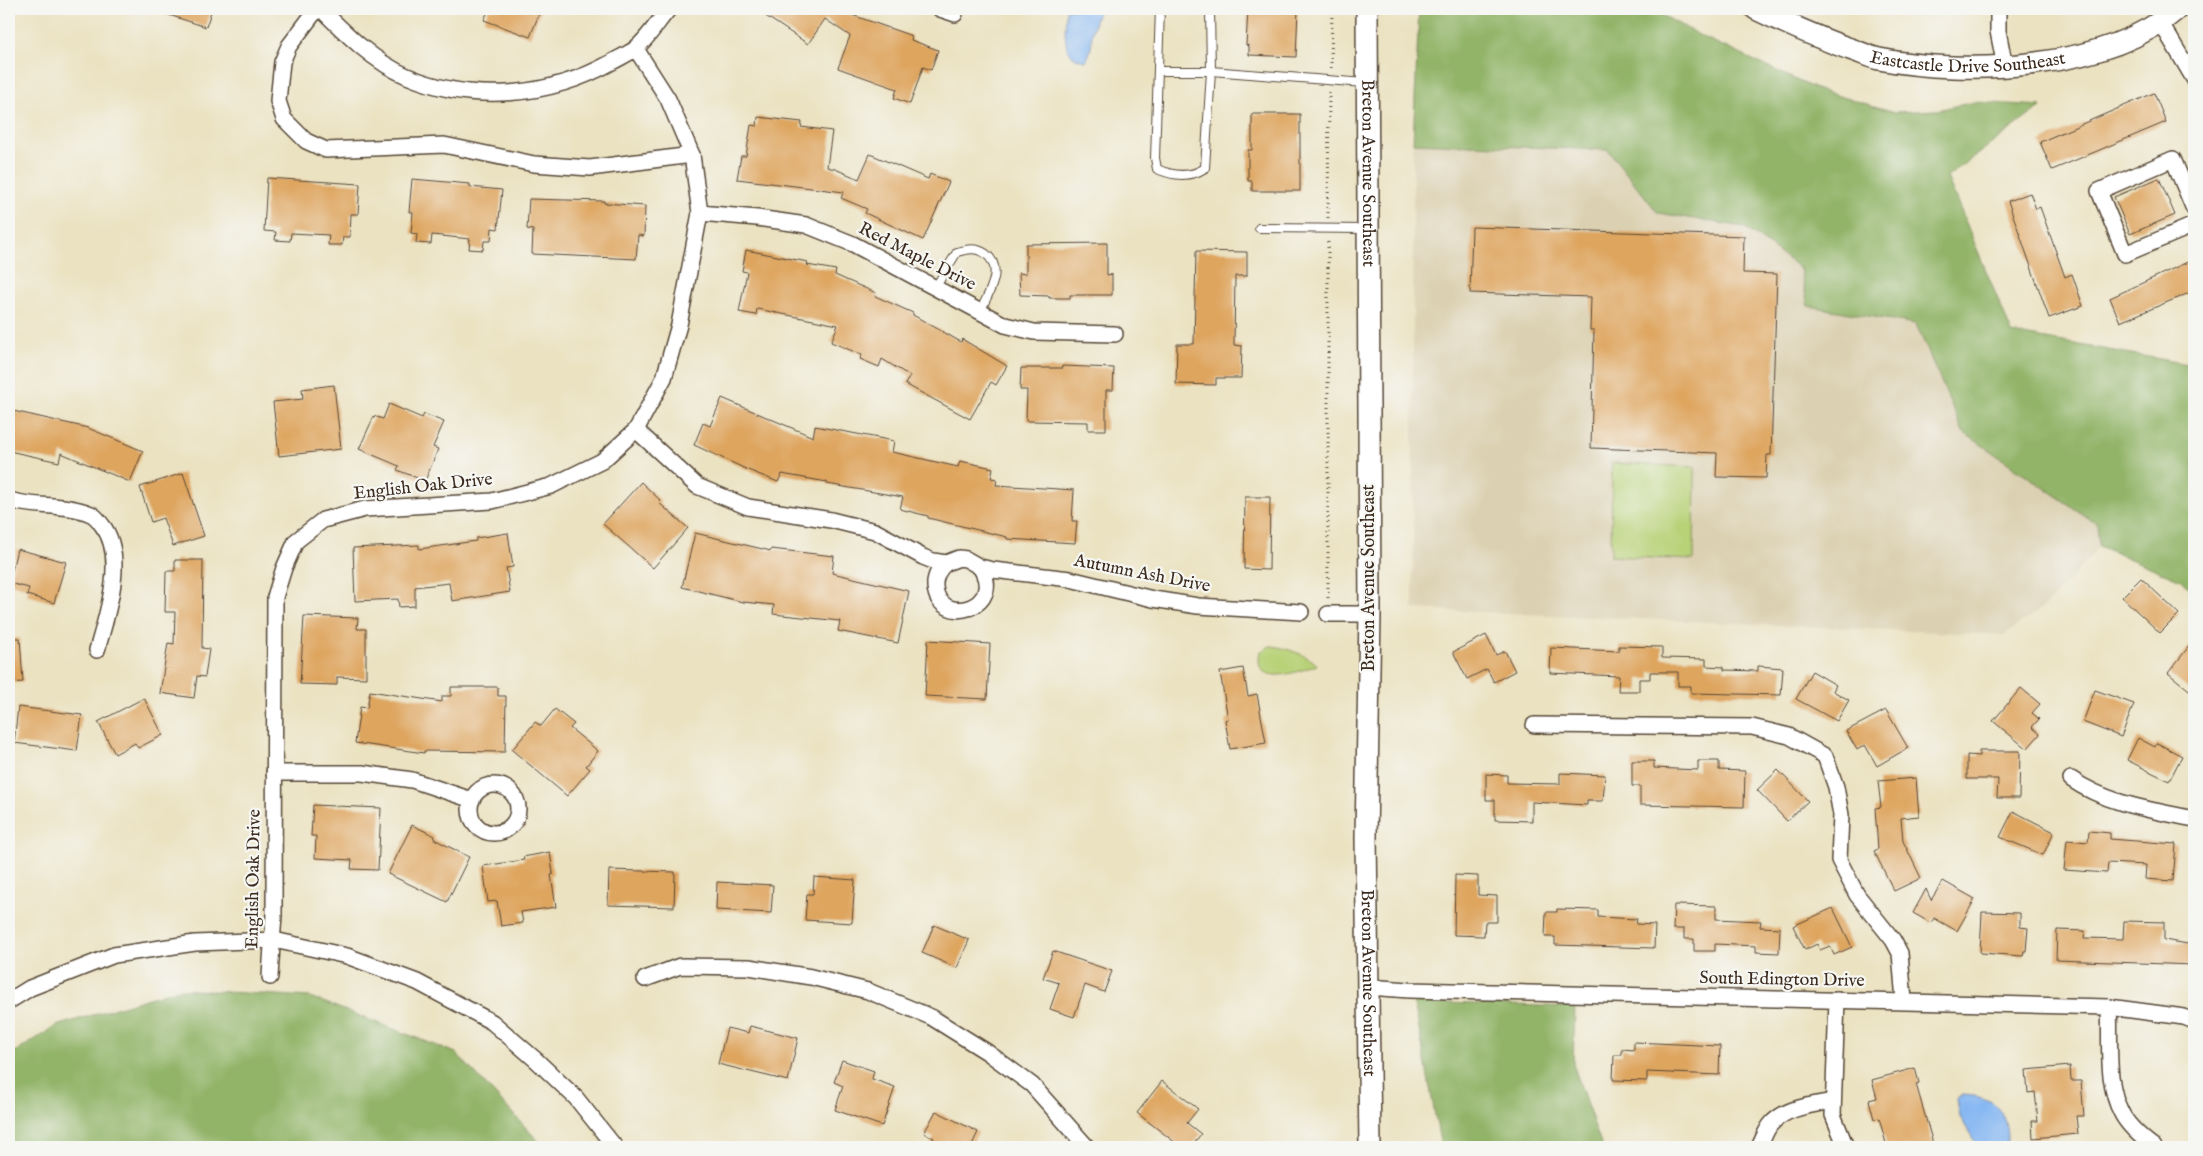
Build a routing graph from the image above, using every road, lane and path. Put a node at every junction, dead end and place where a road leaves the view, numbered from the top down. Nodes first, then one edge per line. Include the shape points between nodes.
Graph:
1 (319, 9) edge
2 (669, 9) edge
3 (940, 9) edge
4 (1160, 9) edge
5 (1210, 9) edge
6 (1332, 9) edge
7 (1366, 9) edge
8 (1756, 9) edge
9 (1998, 9) edge
10 (2177, 9) edge
11 (955, 14) dead end
12 (2161, 23) junction
13 (636, 49) junction
14 (2004, 67) junction
15 (1158, 71) junction
16 (1211, 71) junction
17 (1330, 79) junction
18 (2194, 79) edge
19 (1367, 83) junction
20 (692, 154) junction
21 (2189, 183) edge
22 (2194, 210) edge
23 (700, 213) junction
24 (2194, 225) edge
25 (1259, 228) dead end
26 (1328, 229) junction
27 (1368, 229) junction
28 (936, 288) junction
29 (980, 312) junction
30 (1115, 334) dead end
31 (636, 430) junction
32 (9, 500) edge
33 (923, 557) junction
34 (946, 563) junction
35 (980, 567) junction
36 (1005, 572) junction
37 (986, 583) junction
38 (935, 584) junction
39 (1301, 612) dead end
40 (1328, 614) joint
41 (1370, 614) junction
42 (97, 650) dead end
43 (1534, 725) dead end
44 (274, 773) junction
45 (2071, 779) dead end
46 (472, 800) dead end
47 (2194, 819) edge
48 (274, 940) junction
49 (270, 978) dead end
50 (644, 979) dead end
51 (1368, 987) junction
52 (1837, 1000) junction
53 (9, 1001) edge
54 (1904, 1001) junction
55 (2109, 1008) junction
56 (2194, 1021) edge
57 (1833, 1101) junction
58 (615, 1147) edge
59 (1087, 1147) edge
60 (1370, 1147) edge
61 (1760, 1147) edge
62 (1846, 1147) edge
63 (2154, 1147) edge

1 - 13 street via 359,46 406,76 457,91 504,94 557,87 589,75
1 - 20 street via 289,46 282,62 278,101 284,118 295,130 306,141 326,150 444,145 534,164 590,168
2 - 13 street
3 - 11 street
4 - 15 lane
5 - 16 lane
6 - 17 path
7 - 19 main road, Breton Avenue Southeast
8 - 14 main road, Eastcastle Drive Southeast via 1810,35 1878,59 1941,67
9 - 14 street
10 - 12 main road, Eastcastle Drive Southeast
12 - 14 main road, Eastcastle Drive Southeast via 2094,52
12 - 18 street
13 - 20 street, English Oak Drive via 668,99
15 - 16 lane
15 - 16 lane via 1157,169 1187,175 1206,168
16 - 17 lane
17 - 19 lane
17 - 26 path
19 - 27 main road, Breton Avenue Southeast
20 - 23 street, English Oak Drive
21 - 22 street
21 - 24 street via 2173,159 2099,191 2125,254
23 - 28 street, Red Maple Drive via 806,226 852,244
23 - 31 street, English Oak Drive via 679,325 664,378
25 - 26 lane
26 - 27 lane
26 - 40 path
27 - 41 main road, Breton Avenue Southeast
28 - 29 street, Red Maple Drive
28 - 29 lane via 957,252 980,249 992,259 996,273
29 - 30 street, Red Maple Drive via 1005,325 1034,332
31 - 33 street, Autumn Ash Drive via 697,486 748,507 875,531
31 - 44 street, English Oak Drive via 602,461 551,486 492,501 365,509 323,520 296,541 275,597
32 - 42 street via 93,514 110,535 114,562 110,607
33 - 34 street, Autumn Ash Drive
33 - 38 street
34 - 35 street, Autumn Ash Drive via 959,558
34 - 38 street via 940,568
35 - 36 street, Autumn Ash Drive
35 - 37 street
36 - 37 street
36 - 39 street, Autumn Ash Drive via 1070,579 1198,606
37 - 38 street via 982,599 976,605 961,610 945,605 936,592
40 - 41 street
41 - 51 main road, Breton Avenue Southeast via 1366,837
43 - 54 street via 1752,727 1789,736 1825,756 1841,814 1839,860 1857,895 1893,940 1900,954
44 - 46 street via 362,773 412,780
44 - 48 street, English Oak Drive
45 - 47 street via 2107,798
48 - 49 street, English Oak Drive
48 - 53 street via 195,943 114,955 30,988
48 - 58 street via 347,956 417,982 492,1022 576,1098
50 - 59 street via 680,966 749,967 868,991 931,1017 987,1052 1032,1085
51 - 52 street, South Edington Drive
51 - 60 main road, Breton Avenue Southeast
52 - 54 street, South Edington Drive
52 - 57 street
54 - 55 street, South Edington Drive
55 - 56 street, South Edington Drive
55 - 63 street via 2111,1084 2122,1114
57 - 61 street via 1784,1113 1771,1124
57 - 62 street via 1833,1115

